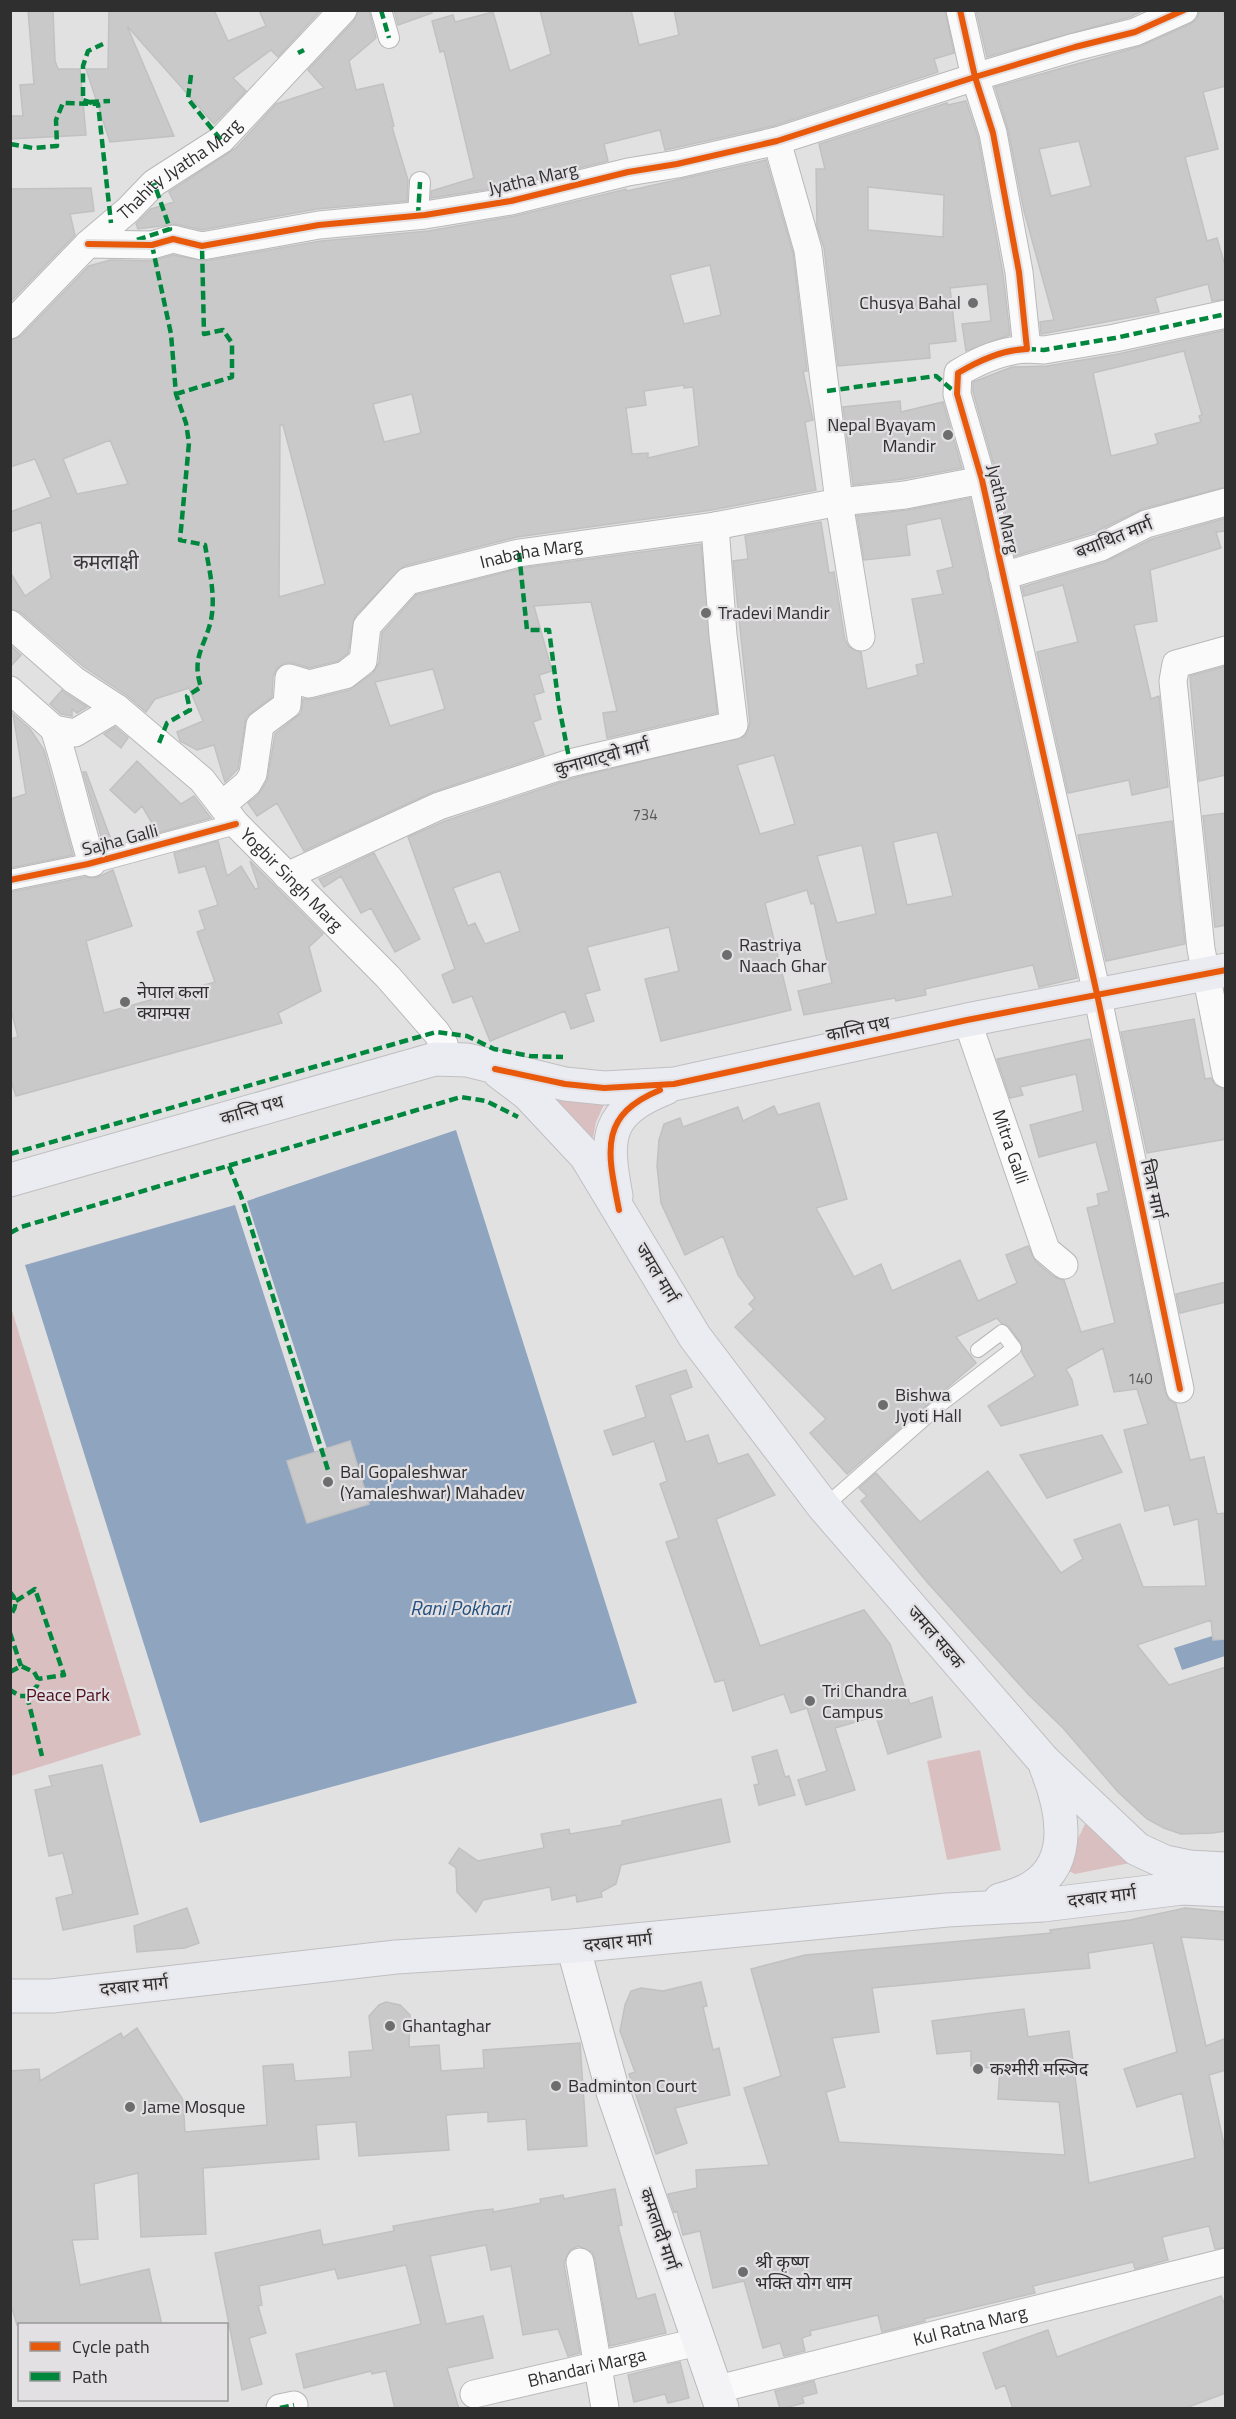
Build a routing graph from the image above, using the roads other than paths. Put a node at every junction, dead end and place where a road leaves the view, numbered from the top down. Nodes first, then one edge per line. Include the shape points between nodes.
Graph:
1 (343, 10) edge
2 (381, 10) edge
3 (960, 10) edge
4 (1184, 10) edge
5 (389, 38) dead end
6 (975, 77) junction
7 (777, 141) junction
8 (420, 182) dead end
9 (418, 216) junction
10 (88, 244) junction
11 (1226, 314) edge
12 (10, 325) edge
13 (1027, 349) junction
14 (982, 480) junction
15 (839, 502) junction
16 (1226, 502) edge
17 (715, 526) junction
18 (1003, 576) junction
19 (10, 624) edge
20 (861, 637) dead end
21 (1226, 650) edge
22 (10, 690) edge
23 (117, 708) junction
24 (54, 729) junction
25 (229, 815) junction
26 (92, 863) junction
27 (287, 876) junction
28 (10, 880) edge
29 (1215, 971) edge
30 (1097, 994) junction
31 (967, 1020) junction
32 (447, 1058) junction
33 (495, 1069) junction
34 (1226, 1074) edge
35 (674, 1084) junction
36 (10, 1180) edge
37 (619, 1210) junction
38 (1064, 1265) dead end
39 (695, 1337) joint
40 (978, 1350) dead end
41 (1180, 1389) dead end
42 (824, 1507) junction
43 (1044, 1761) junction
44 (1226, 1869) edge
45 (1226, 1890) edge
46 (973, 1910) junction
47 (573, 1946) junction
48 (10, 1996) edge
49 (580, 2262) dead end
50 (1226, 2262) edge
51 (698, 2342) junction
52 (598, 2365) junction
53 (474, 2394) dead end
54 (718, 2399) edge
55 (605, 2409) edge

1 - 10 street, Thahity Jyatha Marg via 221,140 154,183
2 - 5 street
3 - 6 street
4 - 6 street, Jyatha Marg via 1135,32
6 - 7 street, Jyatha Marg
6 - 13 street via 993,133 1019,272
7 - 9 street, Jyatha Marg via 511,201
7 - 15 street via 808,250
8 - 9 street
9 - 10 street, Jyatha Marg via 319,225 202,246 173,238 152,245
10 - 12 street, Thahity Jyatha Marg
11 - 13 street via 1115,338 1044,350
13 - 14 street, Jyatha Marg via 1009,350 958,373 957,394
14 - 15 street, Inabaha Marg via 905,495
14 - 18 street, Jyatha Marg
15 - 17 street, Inabaha Marg
15 - 20 street
16 - 18 street, बयाथित मार्ग via 1146,524 1101,547
17 - 25 street, Inabaha Marg via 519,553 408,581 367,626 363,661 345,675 309,684 289,678 287,705 260,725 253,774
17 - 27 street, कुनायाट्वो मार्ग via 734,725 570,763 439,806
18 - 30 street, Jyatha Marg
19 - 23 street, Yogbir Singh Marg via 74,680
21 - 29 street via 1176,664 1173,681
22 - 24 street
23 - 24 street via 75,733
23 - 25 street, Yogbir Singh Marg via 202,780
24 - 26 street
25 - 26 street, Sajha Galli
25 - 27 street, Yogbir Singh Marg
26 - 28 street, Sajha Galli
27 - 32 street, Yogbir Singh Marg via 395,985 436,1032
29 - 30 main road, कान्ति पथ
29 - 34 street
30 - 31 main road, कान्ति पथ
30 - 41 street, चित्रा मार्ग
31 - 35 main road, कान्ति पथ
31 - 38 street, Mitra Galli via 1046,1250
32 - 33 main road, कान्ति पथ
32 - 36 main road, कान्ति पथ via 422,1061
33 - 35 main road, कान्ति पथ via 604,1088
33 - 37 main road, कान्ति पथ via 528,1094 586,1156
35 - 37 main road via 637,1100 620,1118 610,1137 609,1160
37 - 39 main road, जमल मार्ग
39 - 42 main road, जमल सडक
40 - 42 lane via 1002,1332 1014,1348 941,1404
42 - 43 main road, जमल सडक
43 - 44 main road, जमल सडक via 1137,1849 1165,1862
43 - 46 main road via 1060,1811 1062,1834 1049,1872 1036,1886
45 - 46 main road, दरबार मार्ग via 1182,1888
46 - 47 main road, दरबार मार्ग
47 - 48 main road, दरबार मार्ग via 396,1957 52,1996
47 - 51 main road, कमलादी मार्ग via 613,2092
49 - 52 street
50 - 54 street, Kul Ratna Marg
51 - 52 street, Bhandari Marga
51 - 54 main road, कमलादी मार्ग
52 - 53 street, Bhandari Marga
52 - 55 street

